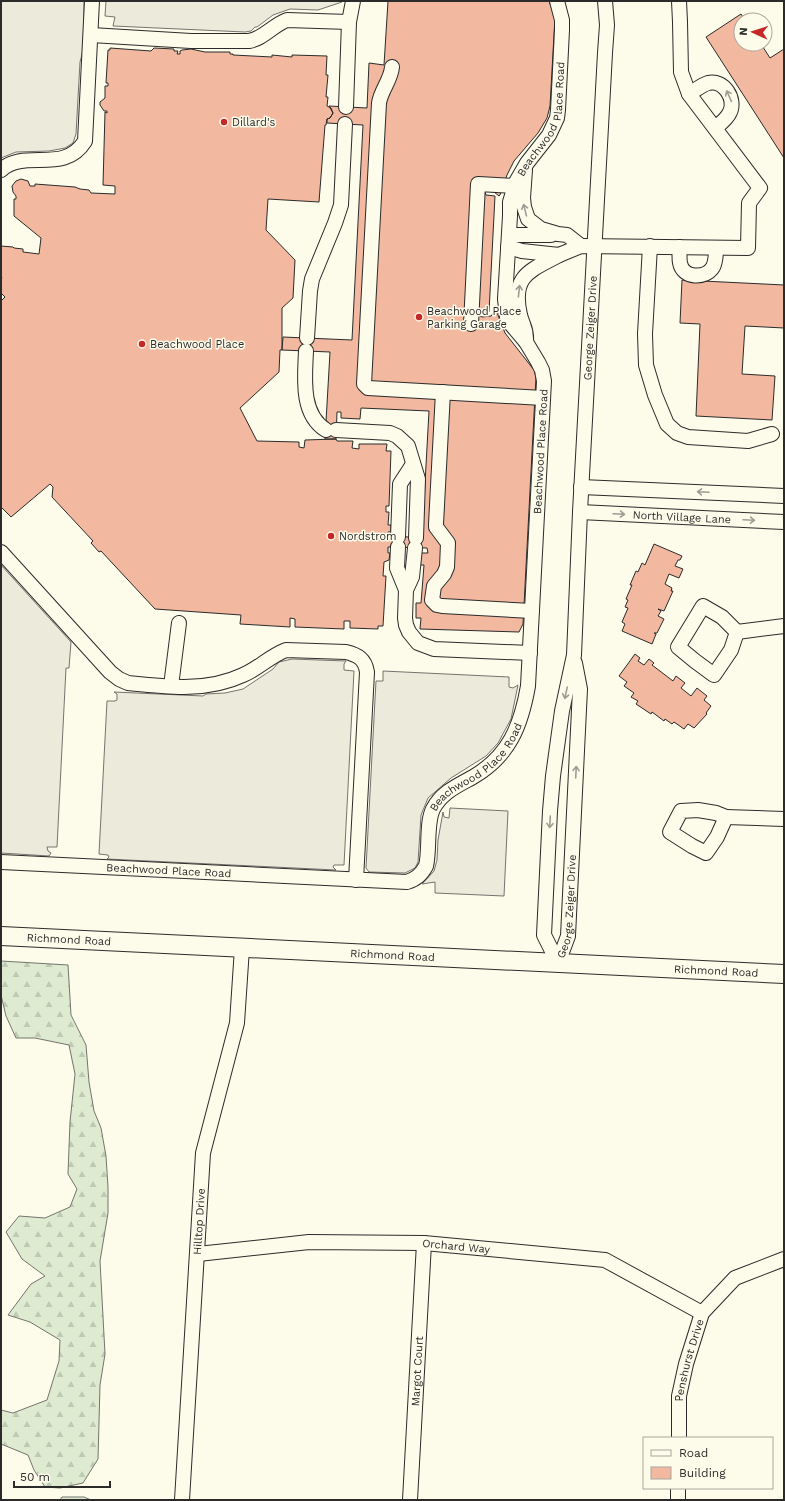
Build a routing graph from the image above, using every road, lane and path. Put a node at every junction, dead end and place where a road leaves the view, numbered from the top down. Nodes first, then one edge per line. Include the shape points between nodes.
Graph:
1 (92, 1) edge
2 (353, 1) edge
3 (557, 1) edge
4 (605, 1) edge
5 (679, 1) edge
6 (349, 22) junction
7 (91, 35) junction
8 (392, 67) dead end
9 (689, 94) junction
10 (346, 107) dead end
11 (345, 124) dead end
12 (715, 128) junction
13 (525, 166) junction
14 (1, 170) edge
15 (515, 186) junction
16 (563, 234) junction
17 (508, 241) junction
18 (650, 246) junction
19 (588, 247) junction
20 (679, 247) junction
21 (716, 248) junction
22 (559, 255) junction
23 (543, 264) junction
24 (471, 324) dead end
25 (526, 342) junction
26 (443, 392) junction
27 (543, 398) junction
28 (772, 434) dead end
29 (413, 464) junction
30 (581, 487) junction
31 (784, 496) edge
32 (580, 512) junction
33 (784, 522) edge
34 (1, 552) edge
35 (406, 590) junction
36 (532, 611) junction
37 (179, 623) dead end
38 (784, 626) edge
39 (737, 632) junction
40 (530, 653) junction
41 (574, 655) junction
42 (171, 686) junction
43 (726, 817) dead end
44 (784, 819) edge
45 (1, 862) edge
46 (356, 880) junction
47 (1, 936) edge
48 (242, 948) junction
49 (558, 963) junction
50 (784, 974) edge
51 (424, 1243) junction
52 (198, 1254) junction
53 (784, 1259) edge
54 (702, 1313) junction
55 (679, 1437) edge
56 (678, 1489) edge
57 (182, 1500) edge
58 (410, 1500) edge
59 (678, 1500) edge

1 - 7 street
2 - 6 street
3 - 13 street, Beachwood Place Road via 562,30 558,110 549,135
4 - 19 street, George Zeiger Drive via 606,53
5 - 9 street via 681,72
6 - 7 street via 287,20 279,22 257,39 248,41 191,41
6 - 10 street
7 - 14 street via 85,141 82,147 63,158 48,161 20,160
8 - 26 street via 392,74 379,103 364,384 368,388
9 - 12 street
12 -> 9 street via 729,113 732,102 724,87 708,83
11 - 29 street via 341,205 312,279 310,291 306,387 309,409 316,421 331,430 381,432 397,436 408,446
12 - 21 street via 760,188 749,203 748,248
13 - 15 street, Beachwood Place Road
16 -> 13 street via 541,228 528,219 523,198
15 - 17 street, Beachwood Place Road via 510,202
15 - 24 street via 478,184
16 - 17 street
16 - 19 street
17 - 22 street via 522,251
17 - 23 street via 527,262
17 - 25 street, Beachwood Place Road via 505,299 507,317
18 - 19 street
18 - 20 street
18 - 28 street via 645,334 646,366 667,424 677,433 688,437 748,440
19 - 22 street
19 - 30 street, George Zeiger Drive
20 - 21 street
20 - 21 street via 680,265 694,276 706,275 713,267
22 - 23 street
25 -> 23 street via 527,332 518,308 519,287 528,272
25 - 27 street, Beachwood Place Road via 542,370
26 - 27 street
26 - 36 street via 436,527 448,543 448,560 446,571 434,586 432,600 437,606
27 - 36 street, Beachwood Place Road
29 - 35 street via 418,479 416,543 412,577
29 - 35 street via 400,484 397,568
31 -> 30 street
30 - 32 street, George Zeiger Drive
32 -> 33 street, North Village Lane
32 - 41 street, George Zeiger Drive
34 - 42 street via 115,676 128,683
35 - 40 street via 406,625 418,643 434,649
36 - 40 street, Beachwood Place Road
37 - 42 street
38 - 39 street
39 - 39 street via 722,616 703,606 678,647 714,675 731,650
40 - 46 street, Beachwood Place Road via 523,713 514,734 491,764 450,789 437,803 431,814 428,859 423,872 407,882
49 -> 41 street, George Zeiger Drive via 568,936 580,689
41 -> 49 street, George Zeiger Drive via 562,711 552,776 550,811 544,935
42 - 46 street via 199,687 230,680 250,672 286,650 346,652 363,660 367,672
43 - 44 street
45 - 46 street, Beachwood Place Road
47 - 48 main road, Richmond Road
48 - 49 main road, Richmond Road
48 - 52 street, Hilltop Drive via 238,1023 203,1153
49 - 50 main road, Richmond Road
51 - 52 street, Orchard Way via 309,1242
51 - 54 street, Orchard Way via 605,1260
51 - 58 street, Margot Court
52 - 57 street, Hilltop Drive
53 - 54 street, Penshurst Drive via 735,1278
54 - 55 street, Penshurst Drive via 679,1396
56 - 59 street

